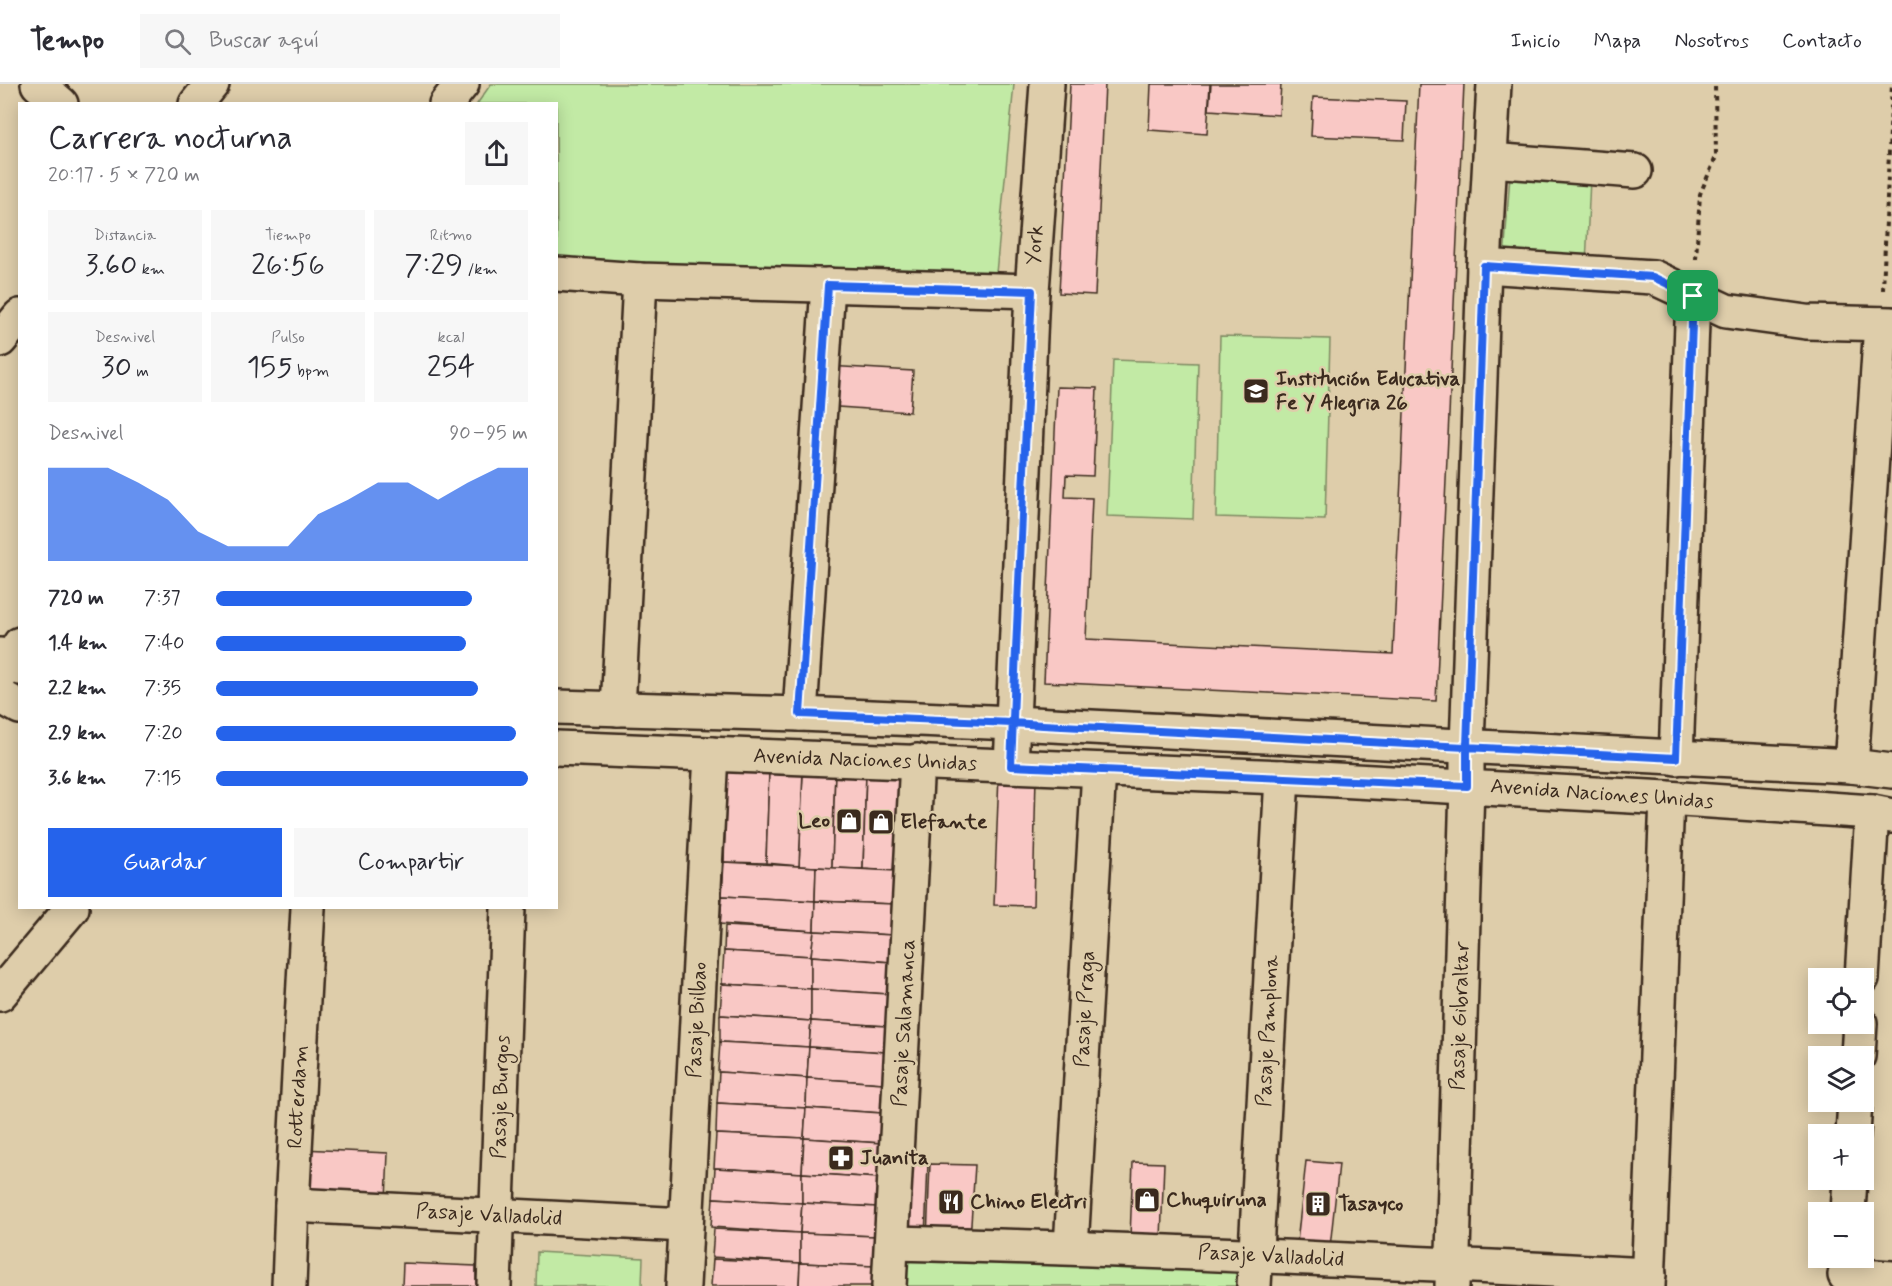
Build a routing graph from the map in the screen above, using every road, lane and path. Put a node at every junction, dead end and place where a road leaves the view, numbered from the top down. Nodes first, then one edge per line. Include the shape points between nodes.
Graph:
1 (38, 84) edge
2 (212, 84) edge
3 (462, 84) edge
4 (1047, 84) edge
5 (1494, 84) edge
6 (1715, 84) edge
7 (1892, 84) edge
8 (59, 102) edge
9 (198, 102) edge
10 (448, 102) edge
11 (1490, 160) junction
12 (1635, 171) dead end
13 (1484, 266) junction
14 (558, 274) edge
15 (640, 280) junction
16 (828, 285) junction
17 (1032, 291) junction
18 (1693, 296) junction
19 (18, 318) edge
20 (1887, 324) edge
21 (0, 339) edge
22 (0, 696) edge
23 (18, 706) edge
24 (558, 707) edge
25 (618, 709) junction
26 (800, 714) junction
27 (1012, 723) junction
28 (1467, 746) junction
29 (558, 748) edge
30 (711, 754) junction
31 (1676, 758) junction
32 (917, 761) junction
33 (1011, 766) junction
34 (1851, 766) junction
35 (1099, 770) junction
36 (1892, 771) edge
37 (1282, 777) junction
38 (1467, 786) junction
39 (1667, 798) junction
40 (1882, 814) edge
41 (71, 909) edge
42 (308, 909) edge
43 (508, 909) edge
44 (1863, 968) edge
45 (0, 994) edge
46 (292, 1205) junction
47 (496, 1216) junction
48 (686, 1225) junction
49 (892, 1243) junction
50 (1071, 1247) junction
51 (1255, 1270) edge
52 (1845, 1273) edge
53 (1452, 1276) edge
54 (1892, 1278) edge
55 (1649, 1281) edge
56 (289, 1286) edge
57 (494, 1286) edge
58 (683, 1286) edge
59 (889, 1286) edge

1 - 8 street
2 - 9 street
3 - 10 street
4 - 17 street, York
5 - 11 street, Pasaje Gibraltar
6 - 18 path via 1716,157 1700,194
7 - 20 path
11 - 12 street
11 - 13 street, Pasaje Gibraltar
13 - 18 street via 1653,277
13 - 28 street, Pasaje Gibraltar
14 - 15 street
15 - 16 street
15 - 25 street
16 - 17 street
16 - 26 street
17 - 27 street, York
18 - 20 street via 1726,310 1806,322
18 - 31 street
19 - 21 street
20 - 34 street
22 - 23 street
24 - 25 street, Avenida Naciones Unidas
25 - 26 street, Avenida Naciones Unidas
26 - 27 street, Avenida Naciones Unidas
27 - 28 street, Avenida Naciones Unidas
27 - 33 street, York
28 - 31 street, Avenida Naciones Unidas
28 - 38 street, Pasaje Gibraltar
29 - 30 street, Avenida Naciones Unidas
30 - 32 street, Avenida Naciones Unidas
30 - 48 street, Pasaje Bilbao
31 - 34 street, Avenida Naciones Unidas
32 - 33 street, Avenida Naciones Unidas
32 - 49 street, Pasaje Salamanca
33 - 35 street, Avenida Naciones Unidas
34 - 36 street, Avenida Naciones Unidas
35 - 37 street, Avenida Naciones Unidas
35 - 50 street, Pasaje Praga
37 - 38 street, Avenida Naciones Unidas
37 - 51 street, Pasaje Pamplona
38 - 39 street, Avenida Naciones Unidas
38 - 53 street, Pasaje Gibraltar
39 - 40 street, Avenida Naciones Unidas
39 - 55 street
40 - 44 street
41 - 45 street
42 - 46 street, Rotterdam
43 - 47 street, Pasaje Burgos
46 - 47 street, Pasaje Valladolid
46 - 56 street, Rotterdam
47 - 48 street, Pasaje Valladolid
47 - 57 street, Pasaje Burgos
48 - 58 street, Pasaje Bilbao
49 - 50 street, Pasaje Valladolid
49 - 59 street, Pasaje Salamanca
50 - 51 street, Pasaje Valladolid
51 - 53 street, Pasaje Valladolid
52 - 54 street
53 - 55 street, Pasaje Valladolid

